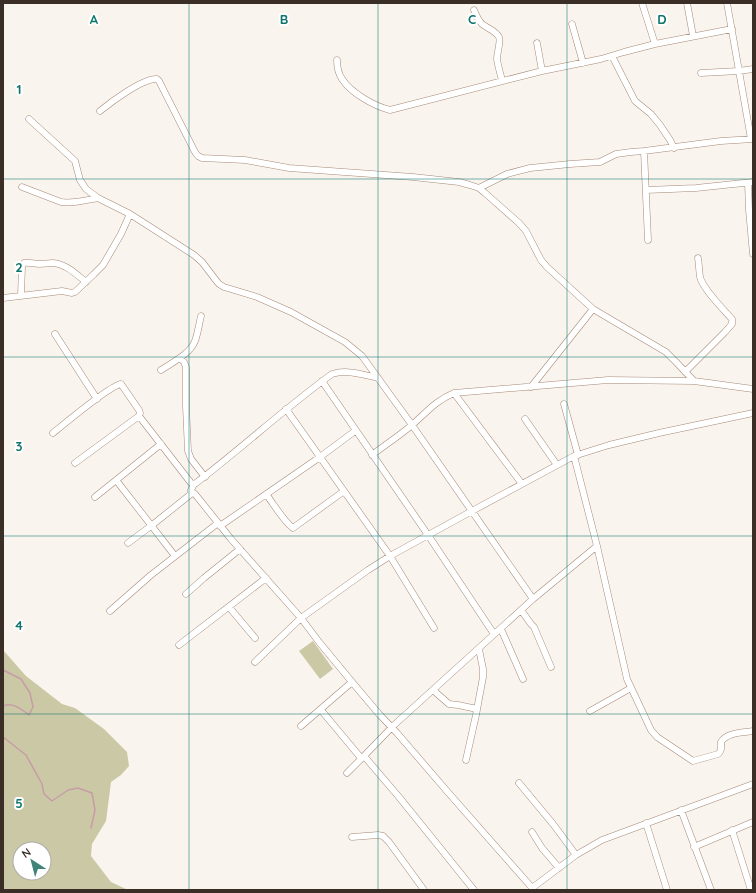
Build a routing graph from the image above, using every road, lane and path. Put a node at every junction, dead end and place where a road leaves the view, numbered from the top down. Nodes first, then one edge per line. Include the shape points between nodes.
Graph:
1 (642, 3) edge
2 (687, 3) edge
3 (727, 3) edge
4 (474, 10) dead end
5 (572, 24) dead end
6 (732, 29) junction
7 (692, 36) junction
8 (537, 43) dead end
9 (655, 44) junction
10 (612, 56) junction
11 (337, 60) dead end
12 (583, 63) junction
13 (753, 69) edge
14 (542, 71) junction
15 (739, 71) junction
16 (701, 73) dead end
17 (502, 80) junction
18 (100, 112) dead end
19 (29, 119) dead end
20 (752, 139) edge
21 (674, 148) junction
22 (644, 151) junction
23 (750, 182) edge
24 (22, 187) dead end
25 (479, 188) junction
26 (646, 190) junction
27 (98, 198) junction
28 (130, 214) junction
29 (648, 240) dead end
30 (752, 256) edge
31 (698, 258) dead end
32 (86, 282) junction
33 (21, 296) junction
34 (3, 298) edge
35 (592, 309) junction
36 (201, 316) dead end
37 (56, 334) dead end
38 (180, 358) junction
39 (161, 370) dead end
40 (685, 372) junction
41 (378, 378) junction
42 (322, 381) junction
43 (694, 381) junction
44 (531, 387) junction
45 (753, 389) edge
46 (454, 393) junction
47 (97, 399) junction
48 (564, 404) dead end
49 (286, 409) junction
50 (753, 413) edge
51 (139, 416) junction
52 (525, 419) dead end
53 (412, 425) junction
54 (355, 431) junction
55 (53, 433) dead end
56 (161, 444) junction
57 (372, 455) junction
58 (576, 456) junction
59 (320, 457) junction
60 (75, 463) dead end
61 (557, 465) junction
62 (205, 477) junction
63 (116, 480) junction
64 (194, 484) junction
65 (522, 484) junction
66 (344, 491) junction
67 (191, 494) junction
68 (266, 494) junction
69 (95, 497) dead end
70 (472, 511) junction
71 (219, 524) junction
72 (151, 526) junction
73 (428, 535) junction
74 (128, 543) dead end
75 (597, 546) junction
76 (240, 550) junction
77 (175, 556) junction
78 (390, 556) junction
79 (266, 578) junction
80 (186, 594) dead end
81 (533, 599) junction
82 (229, 607) junction
83 (521, 610) junction
84 (110, 611) dead end
85 (301, 618) junction
86 (434, 628) dead end
87 (500, 629) junction
88 (494, 634) junction
89 (255, 638) dead end
90 (179, 645) dead end
91 (479, 649) junction
92 (254, 662) dead end
93 (551, 667) dead end
94 (522, 679) dead end
95 (352, 682) junction
96 (630, 688) junction
97 (433, 690) junction
98 (477, 709) junction
99 (321, 710) junction
100 (590, 711) dead end
101 (301, 726) dead end
102 (391, 728) junction
103 (753, 730) edge
104 (363, 757) junction
105 (466, 760) dead end
106 (348, 772) dead end
107 (519, 783) dead end
108 (753, 784) edge
109 (681, 810) junction
110 (753, 822) edge
111 (646, 823) junction
112 (732, 830) junction
113 (532, 832) dead end
114 (352, 837) dead end
115 (694, 846) junction
116 (576, 855) junction
117 (559, 868) junction
118 (533, 889) edge
119 (424, 890) edge
120 (474, 890) edge
121 (667, 890) edge
122 (711, 890) edge
123 (751, 890) edge

1 - 9 street
2 - 7 street
3 - 6 street
4 - 17 street via 479,21 499,37 497,60
5 - 12 street
6 - 7 street
6 - 15 street
7 - 9 street
8 - 14 street
9 - 10 street
10 - 12 street
10 - 21 street via 635,101 651,114
11 - 17 street via 338,72 348,86 376,105 390,110
12 - 14 street
13 - 15 street
14 - 17 street
15 - 16 street
15 - 20 street
18 - 25 street via 130,90 151,79 157,79 195,152 202,158 245,160 289,168 413,177 459,182
19 - 27 street via 74,162 83,186
20 - 21 street
21 - 22 street
22 - 25 street via 620,153 600,162 520,170
22 - 26 street
23 - 26 street
23 - 30 street
24 - 27 street via 67,203
25 - 35 street via 519,223 541,260
26 - 29 street
27 - 28 street
28 - 32 street via 107,259
28 - 41 street via 198,258 224,287 285,309 345,342 362,356
31 - 40 street via 701,281 732,320 732,324
32 - 33 street via 72,293 62,291
32 - 33 street via 62,265 24,263
33 - 34 street
35 - 40 street via 659,347
35 - 44 street
36 - 38 street via 191,348
37 - 47 street
38 - 39 street
38 - 62 street via 186,367 188,451
40 - 43 street
41 - 42 street via 340,372
41 - 53 street
42 - 49 street
42 - 54 street
43 - 44 street via 608,380
43 - 45 street
44 - 46 street
46 - 53 street via 438,401
46 - 65 street
47 - 51 street via 121,384 139,410
47 - 55 street
48 - 58 street
49 - 59 street
49 - 62 street
50 - 58 street via 594,449
51 - 56 street
51 - 60 street
52 - 61 street
53 - 57 street
53 - 70 street
54 - 57 street
54 - 59 street
56 - 63 street
56 - 64 street
57 - 73 street
58 - 61 street
58 - 75 street
59 - 66 street
59 - 68 street
61 - 65 street
62 - 64 street
63 - 69 street
63 - 72 street
64 - 67 street
65 - 70 street
66 - 68 street via 293,528
66 - 78 street
67 - 71 street via 198,497
67 - 72 street
68 - 71 street
70 - 73 street
70 - 81 street
71 - 76 street
71 - 77 street
72 - 74 street
72 - 77 street
73 - 78 street
73 - 88 street
75 - 81 street
75 - 96 street
76 - 79 street
76 - 80 street
77 - 84 street
78 - 85 street
78 - 86 street
79 - 82 street
79 - 85 street
81 - 83 street
82 - 89 street
82 - 90 street
83 - 87 street
83 - 93 street via 534,627
85 - 92 street
85 - 95 street
87 - 88 street
87 - 94 street
88 - 91 street
91 - 97 street
91 - 98 street via 483,673
95 - 99 street
95 - 102 street
96 - 100 street
96 - 103 street via 651,730 691,760 696,761 718,754 721,752 721,740 729,735
97 - 98 street via 449,704
97 - 102 street
98 - 105 street
99 - 101 street
99 - 104 street
102 - 104 street
102 - 118 street
104 - 106 street
104 - 120 street via 399,797
107 - 116 street
108 - 109 street
109 - 111 street
109 - 115 street
110 - 112 street
111 - 116 street via 602,840
111 - 121 street
112 - 115 street
112 - 123 street
113 - 117 street
114 - 119 street via 383,836
115 - 122 street
116 - 117 street
117 - 118 street

